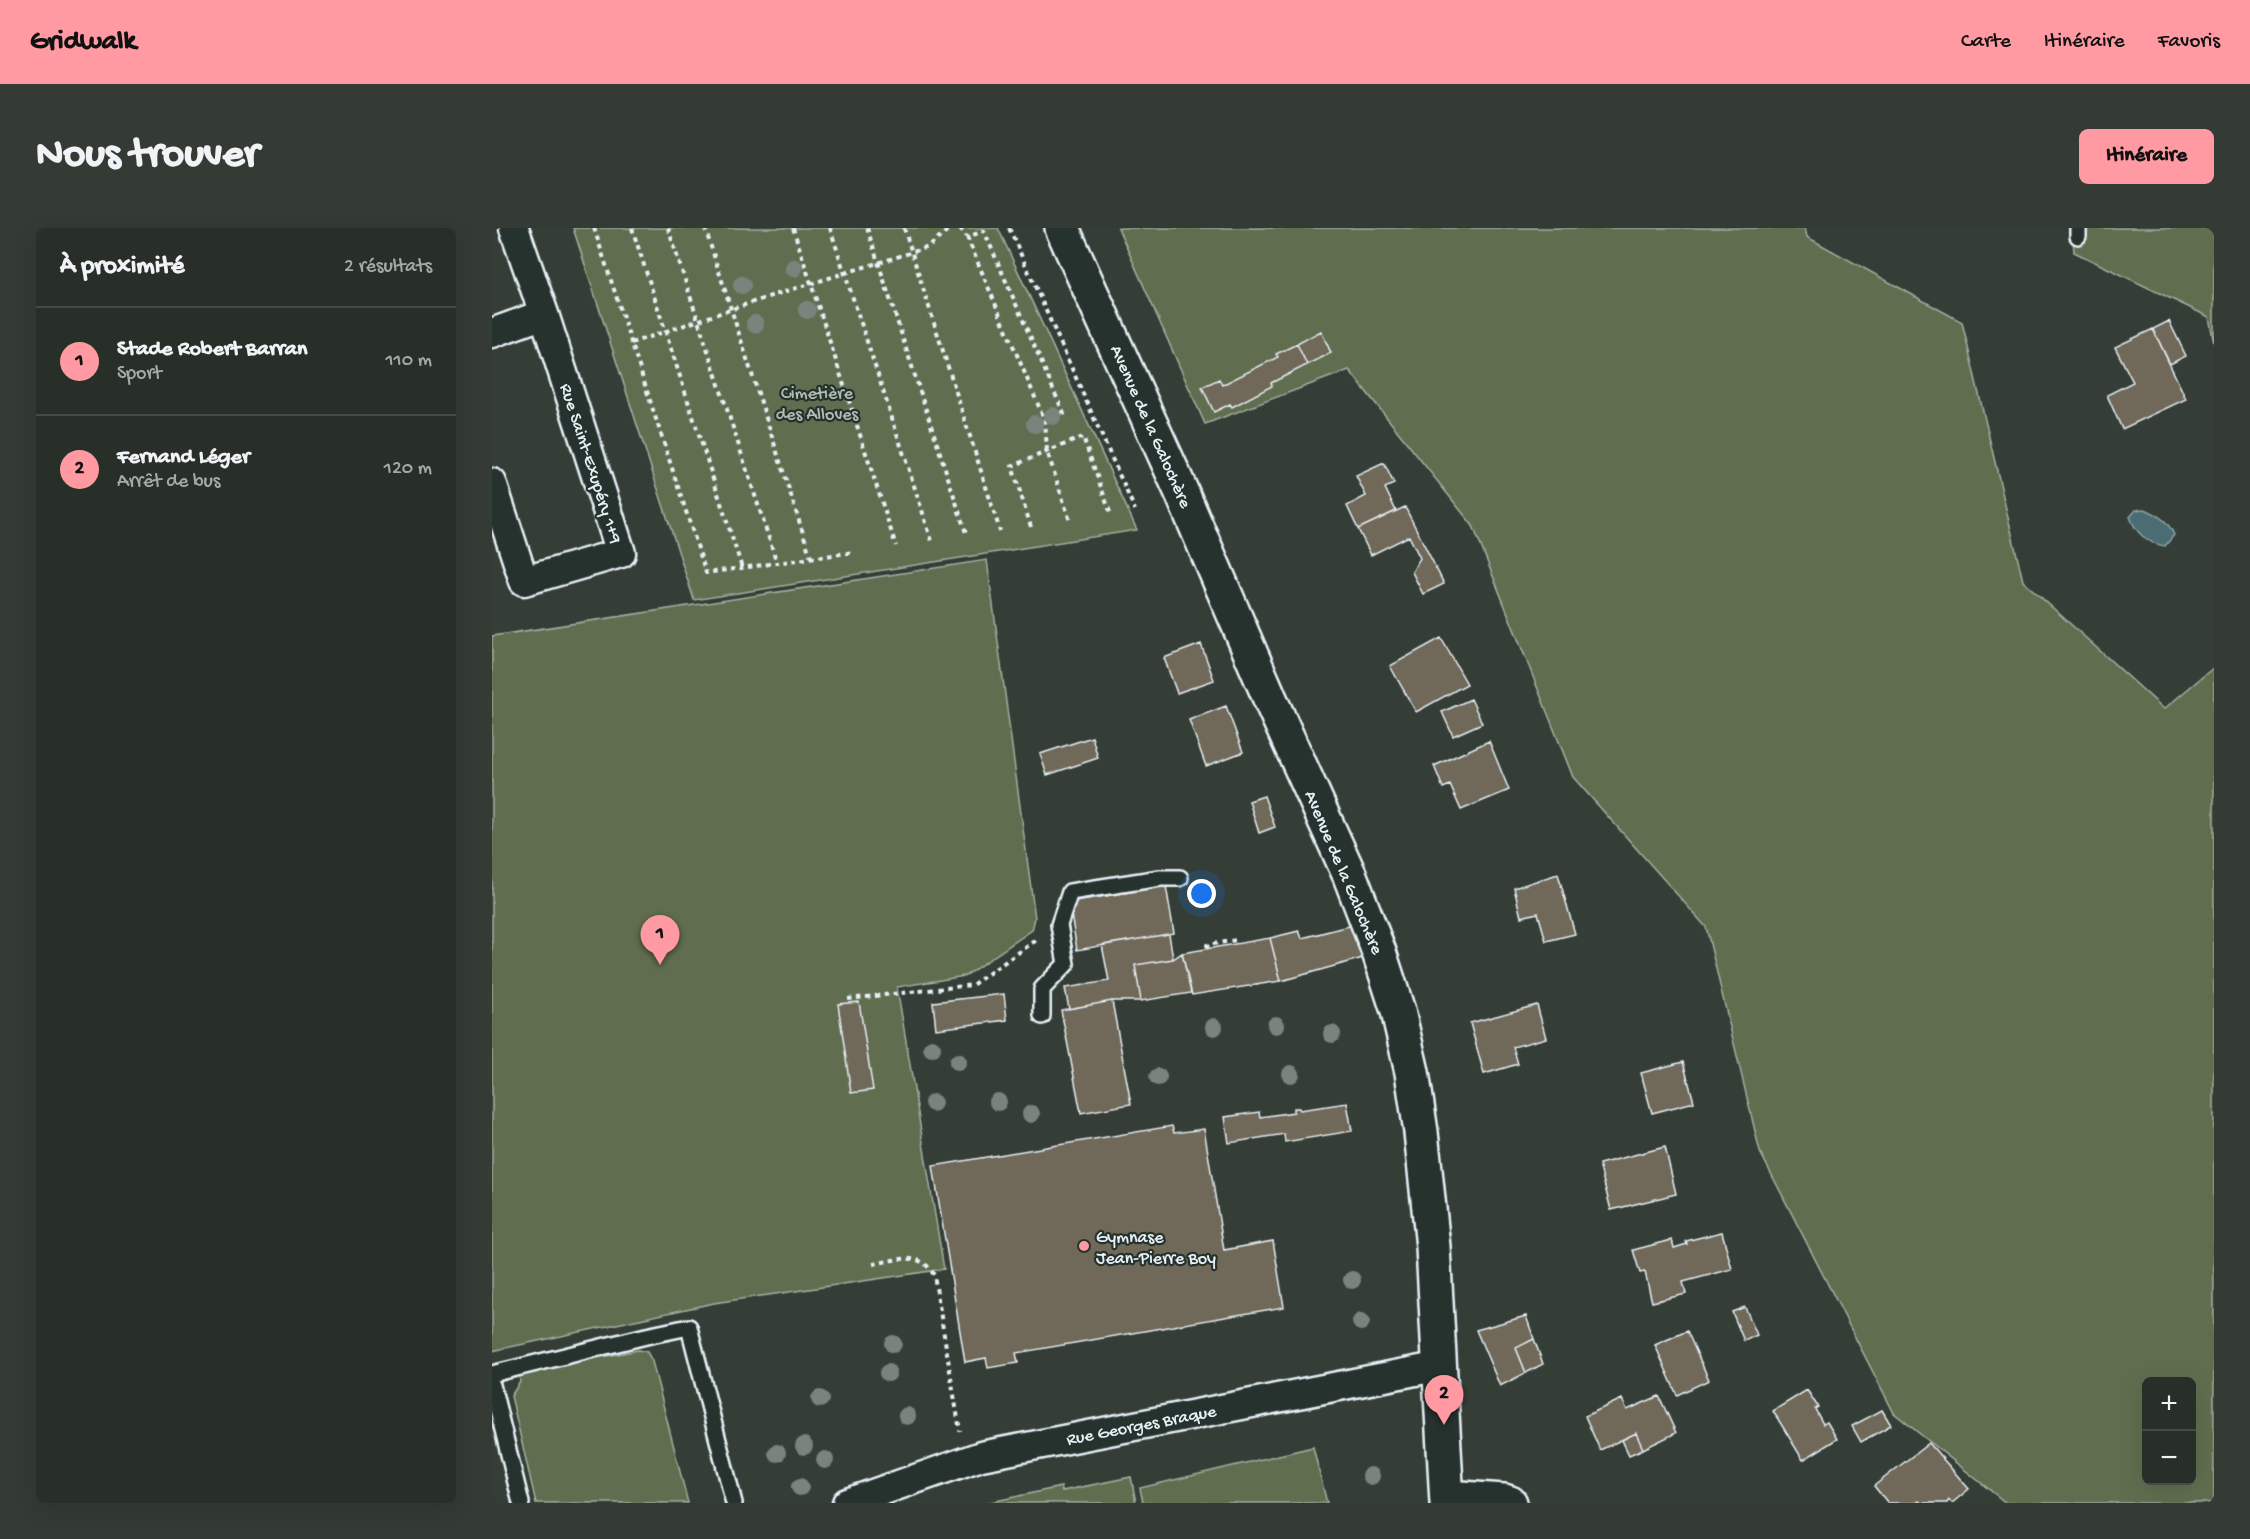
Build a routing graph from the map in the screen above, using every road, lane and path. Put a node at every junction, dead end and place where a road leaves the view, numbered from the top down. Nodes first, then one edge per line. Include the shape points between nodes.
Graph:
1 (514, 228) edge
2 (594, 228) edge
3 (632, 228) edge
4 (668, 228) edge
5 (705, 228) edge
6 (793, 228) edge
7 (830, 228) edge
8 (867, 228) edge
9 (904, 228) edge
10 (950, 228) edge
11 (960, 228) edge
12 (1009, 228) edge
13 (1062, 228) edge
14 (967, 237) junction
15 (912, 253) junction
16 (878, 263) junction
17 (845, 274) junction
18 (811, 284) junction
19 (732, 309) junction
20 (544, 314) junction
21 (698, 320) junction
22 (492, 333) edge
23 (665, 333) junction
24 (631, 343) junction
25 (1045, 421) junction
26 (1047, 451) junction
27 (492, 483) edge
28 (1135, 510) dead end
29 (1111, 515) dead end
30 (1070, 521) dead end
31 (1031, 527) dead end
32 (1000, 531) dead end
33 (966, 536) dead end
34 (932, 541) dead end
35 (896, 546) dead end
36 (854, 552) dead end
37 (811, 558) junction
38 (777, 563) junction
39 (742, 568) junction
40 (1180, 878) dead end
41 (1059, 924) junction
42 (1237, 940) dead end
43 (1208, 948) dead end
44 (848, 999) dead end
45 (1042, 1016) dead end
46 (873, 1264) dead end
47 (1441, 1366) junction
48 (492, 1374) edge
49 (492, 1392) edge
50 (965, 1461) junction
51 (1447, 1500) edge
52 (521, 1503) edge
53 (734, 1503) edge
54 (847, 1503) edge
55 (1510, 1503) edge

1 - 20 street, Rue Saint-Exupéry 1+9
2 - 24 path
3 - 23 path
4 - 21 path
5 - 19 path
6 - 18 path
7 - 17 path
8 - 16 path
9 - 15 path
10 - 15 path via 929,247
11 - 14 path
12 - 28 path
13 - 47 main road, Avenue de la Galochère via 1178,483 1350,876 1379,952 1403,1030 1422,1132
14 - 25 path
14 - 25 path via 984,231 1064,414
15 - 16 path
15 - 32 path
16 - 17 path
16 - 33 path
17 - 18 path
17 - 34 path
18 - 19 path
18 - 35 path
19 - 21 path
19 - 37 path
20 - 22 street
20 - 27 street, Rue Saint-Exupéry 1+9 via 621,553 524,581
21 - 23 path
21 - 38 path
23 - 24 path
23 - 39 path
24 - 39 path via 706,573
25 - 26 path
26 - 29 path via 1083,437
26 - 30 path
26 - 31 path via 1012,466
36 - 37 path
37 - 38 path
38 - 39 path
40 - 41 lane via 1070,892
41 - 44 path via 972,985
41 - 45 lane via 1066,964 1042,989
42 - 43 path via 1207,945
46 - 50 path via 916,1258 928,1264 934,1275
47 - 50 street, Rue Georges Braque
47 - 51 main road, Avenue de la Galochère
48 - 53 lane via 689,1327
49 - 52 lane
50 - 54 street, Rue Georges Braque
51 - 55 main road, Avenue de la Galochère

